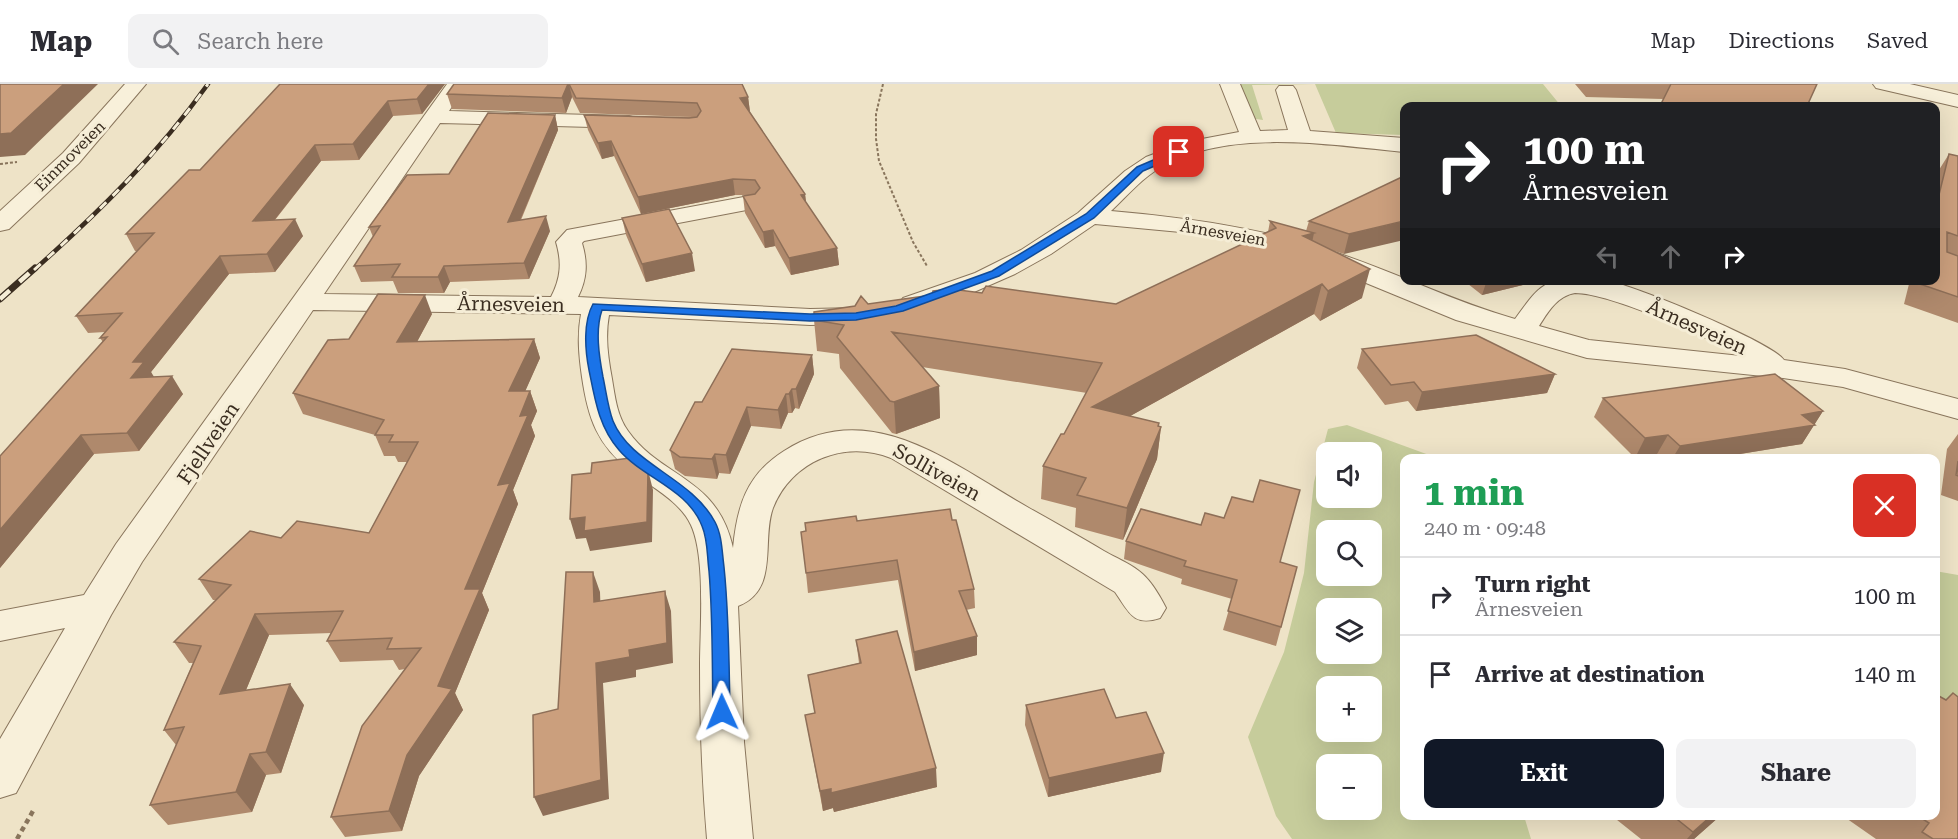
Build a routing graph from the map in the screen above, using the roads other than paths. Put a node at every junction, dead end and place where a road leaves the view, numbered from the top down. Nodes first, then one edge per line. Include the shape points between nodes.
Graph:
1 (136, 84) edge
2 (457, 84) edge
3 (1230, 84) edge
4 (1883, 84) edge
5 (1286, 90) dead end
6 (1958, 101) edge
7 (433, 117) junction
8 (648, 123) edge
9 (1251, 136) junction
10 (1301, 137) junction
11 (1400, 145) edge
12 (750, 203) edge
13 (1090, 216) junction
14 (0, 224) edge
15 (304, 302) junction
16 (560, 305) junction
17 (597, 306) junction
18 (1521, 331) junction
19 (1784, 369) junction
20 (1958, 409) edge
21 (719, 598) junction
22 (96, 607) junction
23 (1147, 608) dead end
24 (0, 626) edge
25 (0, 780) edge
26 (730, 839) edge

1 - 14 street, Einmoveien via 70,158
2 - 7 street, Fjellveien
3 - 9 street
4 - 6 street
5 - 10 street
7 - 8 street
7 - 15 street, Fjellveien
9 - 10 street, Årnesveien
9 - 13 street, Årnesveien via 1157,160 1140,169
10 - 11 street, Årnesveien
12 - 16 street via 576,235 569,242 575,278
13 - 17 street, Årnesveien via 995,274 898,309 856,317
13 - 18 street, Årnesveien via 1202,227 1278,243
15 - 16 street, Årnesveien
15 - 22 street, Fjellveien via 129,553
16 - 17 street, Årnesveien
17 - 21 street via 593,318 593,359 607,422 623,447 675,485 709,524
18 - 19 street, Årnesveien via 1587,349
18 - 19 street, Årnesveien via 1544,299 1559,288 1593,285 1680,317 1743,345
19 - 20 street, Årnesveien via 1845,378
21 - 23 street, Solliveien via 738,591 747,578 755,509 768,486 797,457 813,448 855,438 880,442 918,459 1128,582
21 - 26 street via 723,758
22 - 24 street
22 - 25 street, Fjellveien

